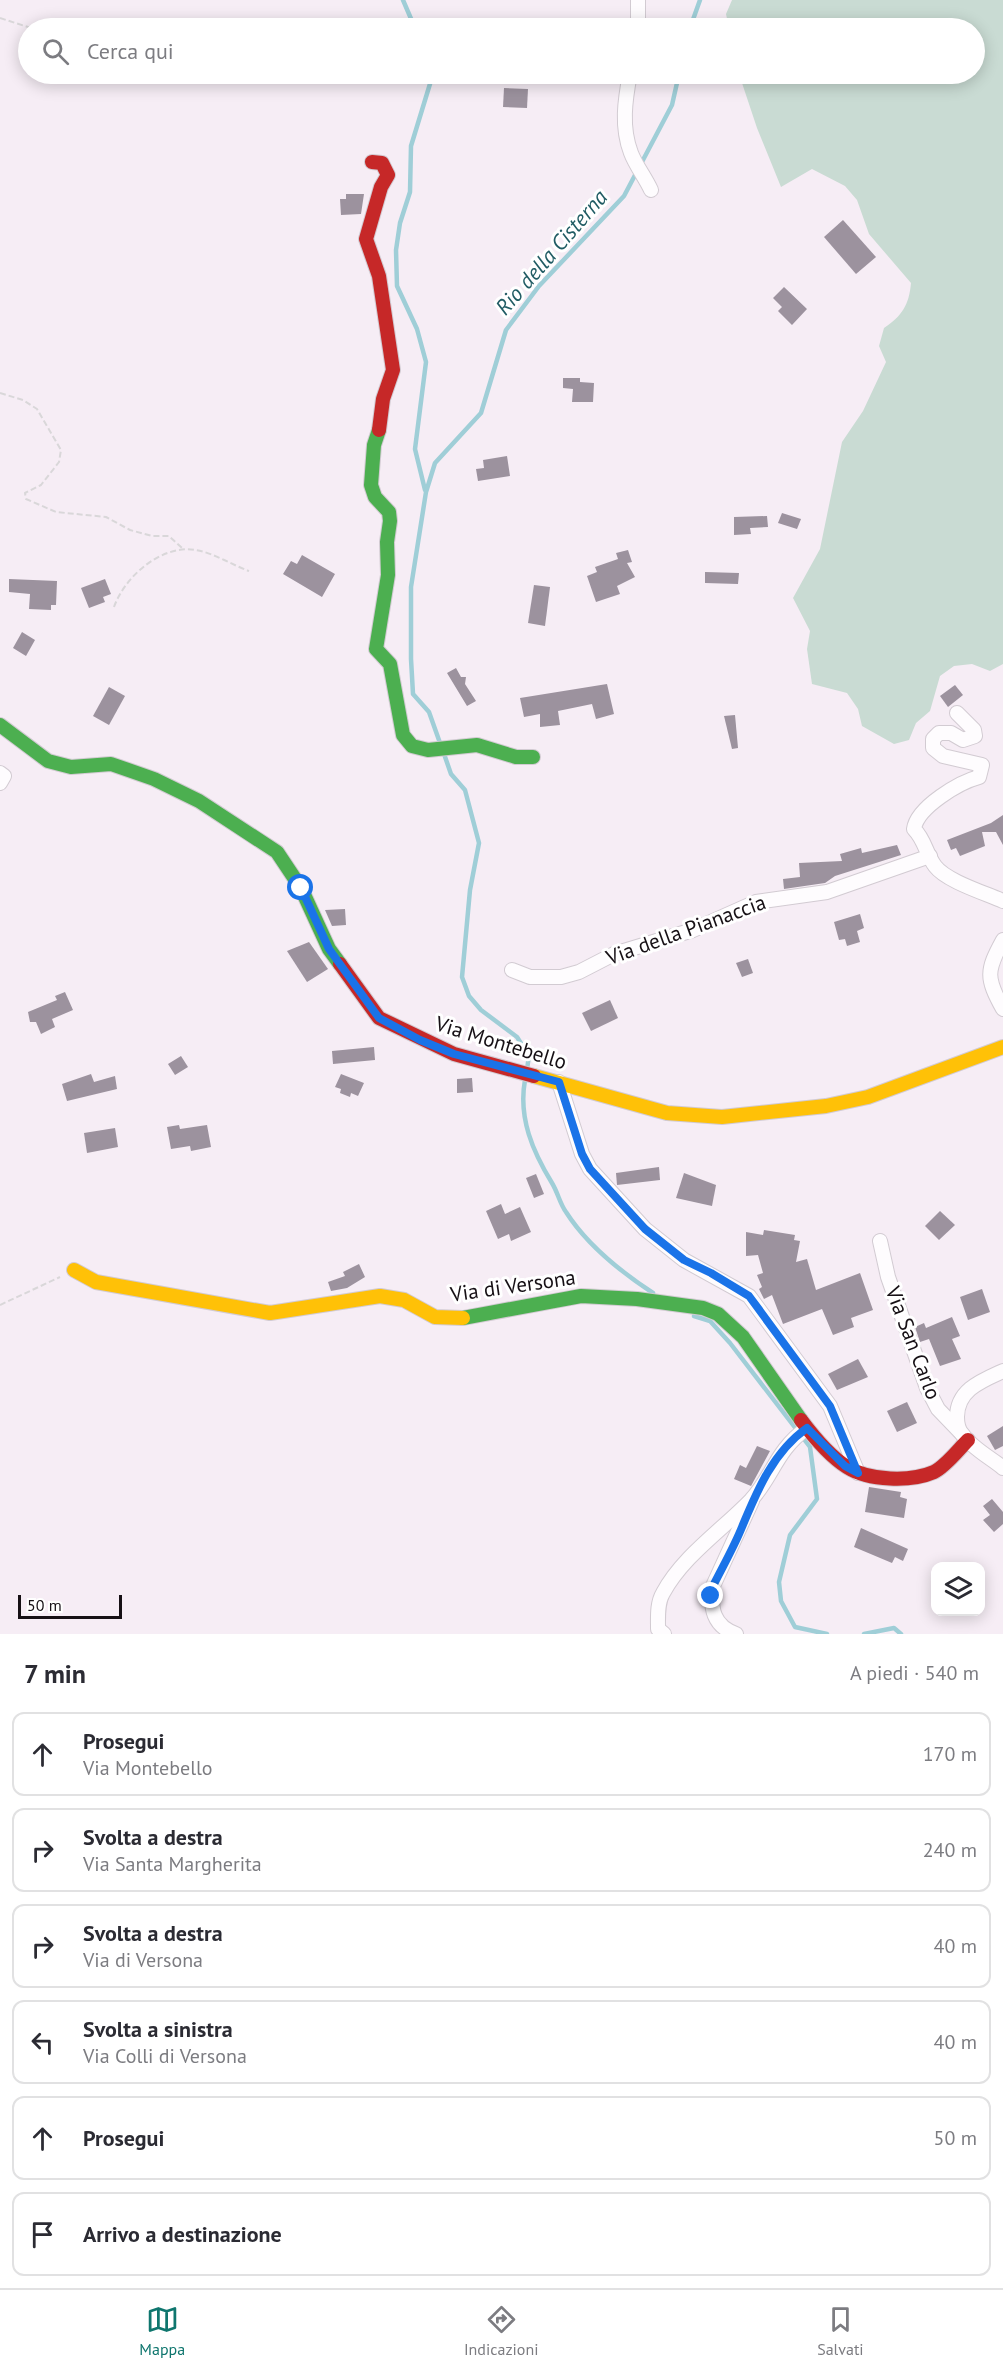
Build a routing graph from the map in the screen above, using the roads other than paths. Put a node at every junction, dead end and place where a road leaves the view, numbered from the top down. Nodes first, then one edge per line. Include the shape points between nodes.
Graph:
1 (638, 0) edge
2 (638, 18) edge
3 (628, 84) edge
4 (372, 162) dead end
5 (651, 190) dead end
6 (957, 713) dead end
7 (0, 725) edge
8 (533, 757) dead end
9 (0, 773) edge
10 (0, 783) edge
11 (930, 856) junction
12 (1003, 901) edge
13 (1003, 940) edge
14 (512, 970) dead end
15 (1003, 1009) edge
16 (1003, 1047) edge
17 (559, 1082) junction
18 (880, 1241) dead end
19 (74, 1270) dead end
20 (1003, 1371) edge
21 (801, 1433) junction
22 (966, 1437) junction
23 (1003, 1468) edge
24 (858, 1473) junction
25 (753, 1498) junction
26 (664, 1634) edge
27 (736, 1634) edge

1 - 2 street
3 - 5 street via 623,112 631,154
4 - 8 street via 382,163 388,175 366,239 379,276 393,370 374,445 371,485 375,497 389,512 390,521 388,575 376,649 390,664 403,735 416,748 479,745 508,757
6 - 11 street via 975,736 963,740 951,733 939,733 933,739 933,748 943,756 982,765 982,770 979,777 952,787 915,822 914,829 923,838
7 - 17 street, Via Montebello via 48,761 71,767 111,764 200,801 277,852 301,888 329,949 379,1018 420,1040 513,1072
9 - 10 street via 4,776
11 - 12 street via 936,868 954,880
11 - 14 street, Via della Pianaccia via 827,892 756,902 693,930 614,954 561,977 530,977
13 - 15 street via 988,970 990,984
16 - 17 street, Via Montebello via 868,1097 826,1106 722,1117 667,1113
17 - 24 street via 590,1169 645,1229 684,1260 749,1296 830,1406
18 - 22 street, Via San Carlo via 888,1277 927,1388 938,1409
19 - 21 street, Via di Versona via 96,1282 270,1313 380,1296 404,1300 435,1317 463,1317 581,1296 689,1306 718,1314 743,1337
20 - 22 street via 976,1383 963,1396 957,1407 957,1422
21 - 24 street, Via di Versona
21 - 25 street via 776,1459
22 - 23 street
22 - 24 street via 936,1471 895,1479
25 - 26 street via 698,1550 661,1595 658,1629
25 - 27 street via 711,1596 715,1620 724,1630

